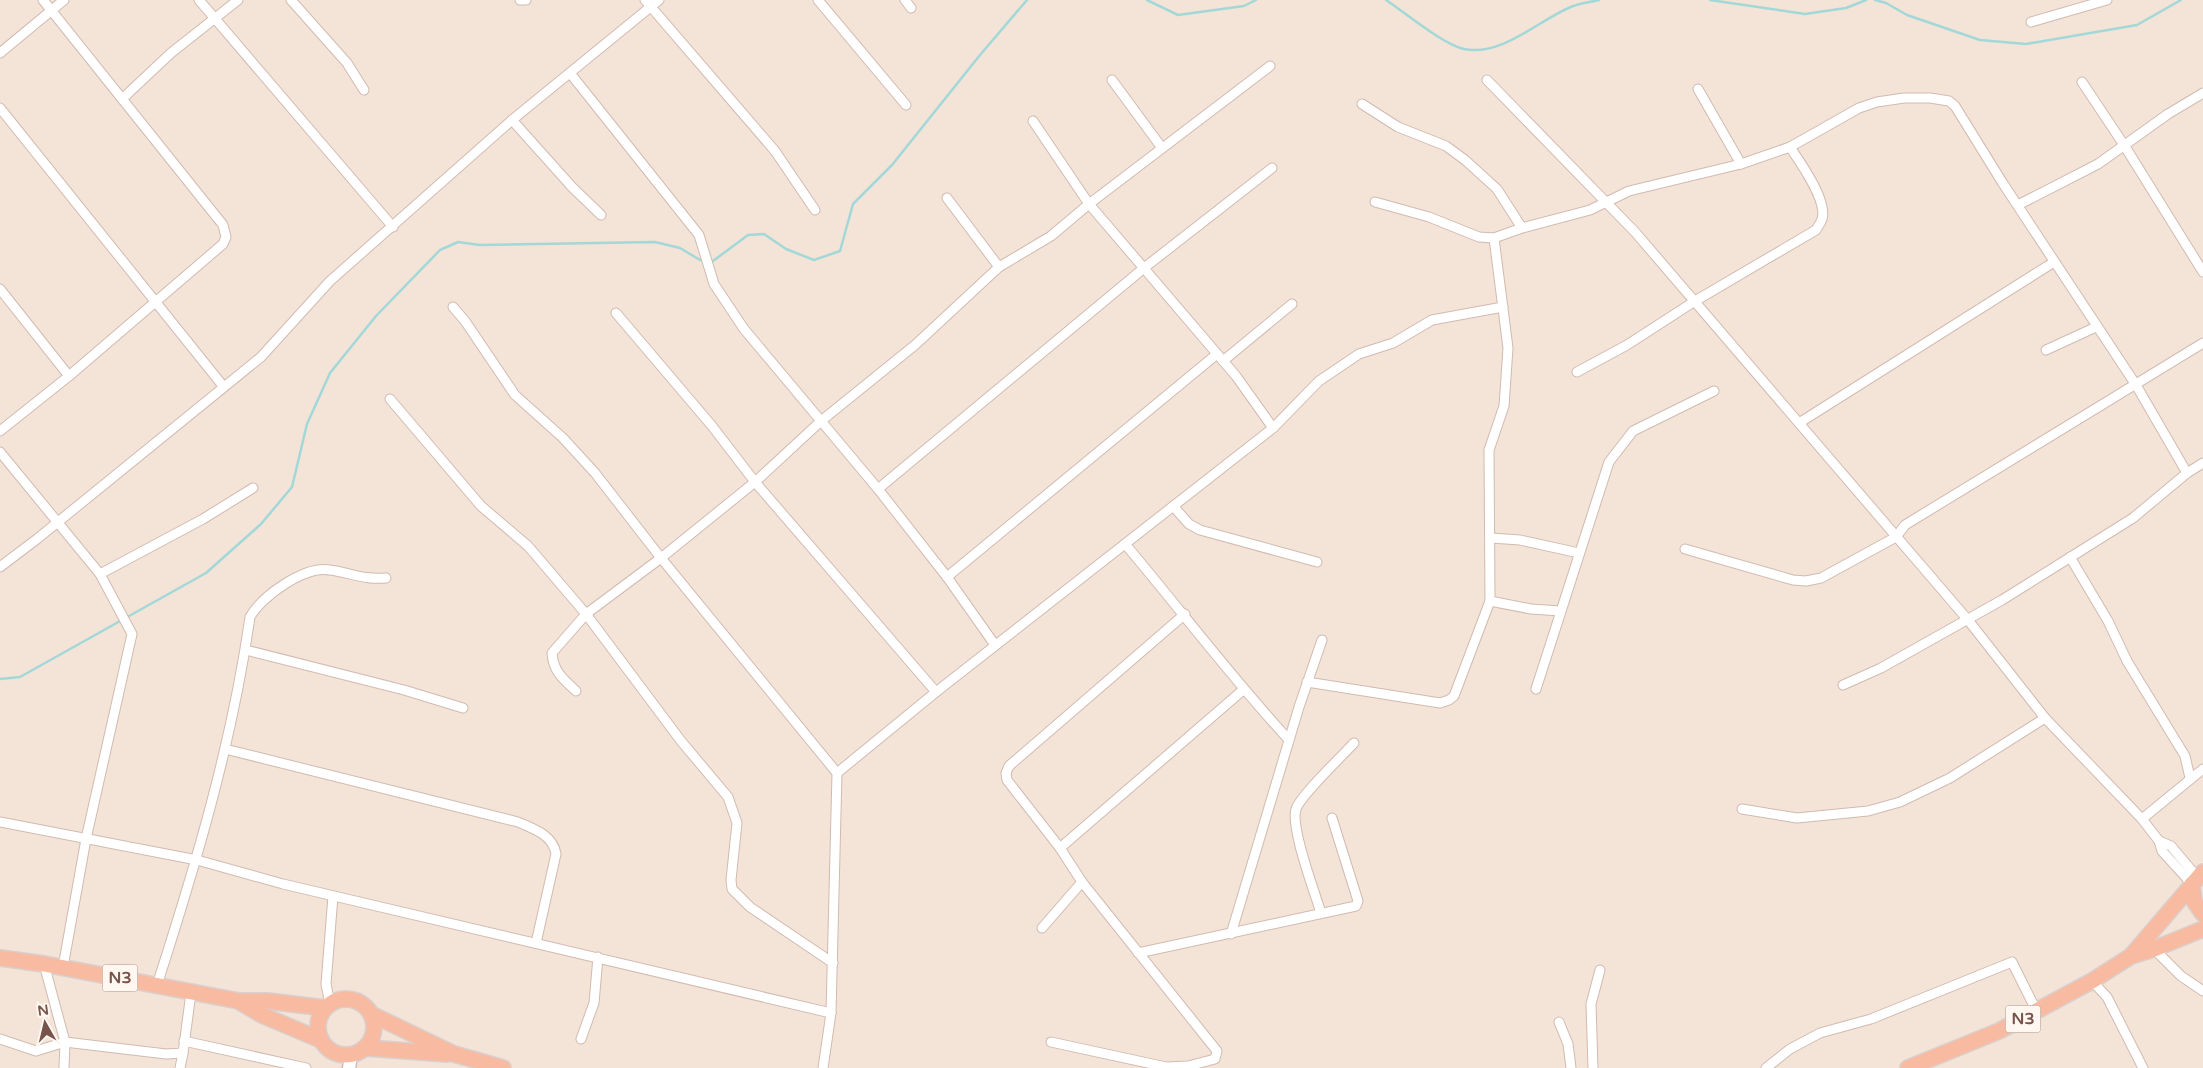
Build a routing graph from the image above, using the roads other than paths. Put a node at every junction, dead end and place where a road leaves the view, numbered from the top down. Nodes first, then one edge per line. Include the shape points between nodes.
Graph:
1 (43, 0) edge
2 (64, 0) edge
3 (199, 0) edge
4 (238, 0) edge
5 (291, 0) edge
6 (520, 0) edge
7 (526, 0) edge
8 (659, 0) edge
9 (818, 0) edge
10 (905, 0) edge
11 (2103, 1) edge
12 (648, 3) edge
13 (912, 8) dead end
14 (51, 10) junction
15 (214, 18) junction
16 (2031, 22) dead end
17 (0, 53) edge
18 (1270, 66) dead end
19 (570, 73) junction
20 (1112, 80) dead end
21 (1487, 80) dead end
22 (2082, 82) dead end
23 (1698, 89) dead end
24 (364, 90) dead end
25 (2203, 93) edge
26 (122, 99) junction
27 (1362, 104) dead end
28 (906, 105) dead end
29 (0, 108) edge
30 (512, 120) junction
31 (1033, 121) dead end
32 (2124, 145) junction
33 (1790, 147) junction
34 (1162, 148) junction
35 (1740, 164) junction
36 (1272, 168) dead end
37 (947, 198) dead end
38 (1607, 201) junction
39 (1375, 202) dead end
40 (1089, 204) junction
41 (2018, 205) junction
42 (815, 210) dead end
43 (601, 215) dead end
44 (393, 227) junction
45 (1522, 228) junction
46 (1494, 238) junction
47 (2054, 262) junction
48 (999, 267) junction
49 (1144, 268) junction
50 (2203, 272) edge
51 (0, 290) edge
52 (1695, 301) junction
53 (156, 302) junction
54 (1292, 304) dead end
55 (453, 307) dead end
56 (1502, 307) junction
57 (616, 313) dead end
58 (2096, 327) junction
59 (2203, 343) edge
60 (2046, 350) dead end
61 (1220, 358) junction
62 (1577, 372) dead end
63 (69, 376) junction
64 (2136, 385) junction
65 (223, 386) junction
66 (1714, 391) dead end
67 (390, 399) dead end
68 (821, 421) junction
69 (1799, 423) junction
70 (1273, 428) junction
71 (0, 431) edge
72 (0, 452) edge
73 (2203, 463) edge
74 (2186, 473) junction
75 (755, 482) junction
76 (253, 488) dead end
77 (878, 489) junction
78 (1173, 506) junction
79 (58, 522) junction
80 (1896, 537) junction
81 (1491, 538) junction
82 (1125, 544) junction
83 (1685, 548) dead end
84 (1579, 554) junction
85 (2070, 557) junction
86 (661, 558) junction
87 (1317, 562) dead end
88 (0, 566) edge
89 (100, 574) junction
90 (947, 577) junction
91 (386, 578) dead end
92 (1490, 601) junction
93 (1561, 611) junction
94 (586, 614) junction
95 (1185, 614) junction
96 (1968, 620) junction
97 (1322, 640) dead end
98 (995, 645) junction
99 (246, 650) junction
100 (1307, 682) junction
101 (1843, 686) dead end
102 (1536, 689) dead end
103 (1243, 690) junction
104 (576, 691) dead end
105 (936, 692) junction
106 (463, 708) dead end
107 (2045, 718) junction
108 (1289, 740) junction
109 (1354, 743) dead end
110 (225, 749) junction
111 (2203, 768) edge
112 (837, 773) junction
113 (2190, 778) junction
114 (1742, 810) dead end
115 (1332, 818) dead end
116 (2142, 819) junction
117 (0, 822) edge
118 (86, 839) junction
119 (1060, 848) junction
120 (197, 860) junction
121 (2198, 878) edge
122 (1082, 882) junction
123 (333, 896) junction
124 (1321, 914) junction
125 (2203, 914) edge
126 (1042, 928) dead end
127 (2203, 929) edge
128 (1231, 934) junction
129 (536, 943) junction
130 (2154, 949) junction
131 (1138, 953) junction
132 (2131, 956) junction
133 (598, 957) junction
134 (0, 958) edge
135 (833, 963) junction
136 (44, 964) junction
137 (63, 967) junction
138 (1600, 970) dead end
139 (2092, 981) junction
140 (157, 985) junction
141 (2203, 991) edge
142 (191, 993) junction
143 (239, 1001) junction
144 (328, 1006) junction
145 (2037, 1012) junction
146 (831, 1013) junction
147 (372, 1015) junction
148 (1559, 1022) dead end
149 (581, 1038) dead end
150 (0, 1039) edge
151 (321, 1040) junction
152 (65, 1042) junction
153 (184, 1042) junction
154 (1051, 1042) dead end
155 (367, 1048) junction
156 (183, 1053) junction
157 (454, 1054) junction
158 (350, 1062) edge
159 (64, 1068) edge
160 (180, 1068) edge
161 (306, 1068) edge
162 (504, 1068) edge
163 (823, 1068) edge
164 (1166, 1068) edge
165 (1572, 1068) edge
166 (1593, 1068) edge
167 (1766, 1068) edge
168 (1908, 1068) edge
169 (2143, 1068) edge

1 - 14 street
2 - 14 street
3 - 15 street
4 - 15 street
5 - 24 street via 347,63
6 - 7 street
8 - 12 street
9 - 28 street
10 - 13 street
11 - 16 street
12 - 19 street
12 - 42 street via 775,151
14 - 17 street
14 - 26 street
15 - 26 street
15 - 44 street
18 - 34 street
19 - 30 street
19 - 68 street via 700,235 714,284 744,329
20 - 34 street
21 - 38 street
22 - 32 street
23 - 35 street
25 - 32 street
26 - 53 street via 226,232 223,244
27 - 45 street via 1398,127 1446,146 1465,160 1497,189
29 - 53 street
30 - 43 street
30 - 44 street
31 - 40 street
32 - 41 street via 2098,164
32 - 50 street
33 - 35 street
33 - 41 street via 1859,108 1904,98 1942,98 1955,106
33 - 52 street via 1813,184 1822,206 1823,218 1816,230
34 - 40 street
35 - 38 street via 1652,184
36 - 49 street
37 - 48 street
38 - 45 street via 1590,210
38 - 52 street
39 - 46 street via 1429,217 1479,237
40 - 48 street via 1051,236
40 - 49 street
41 - 47 street
44 - 65 street via 330,282 261,357
45 - 46 street
46 - 56 street
47 - 58 street
47 - 69 street
48 - 68 street via 916,345
49 - 61 street
49 - 77 street
51 - 63 street
52 - 62 street via 1627,345
52 - 69 street
53 - 63 street
53 - 65 street
54 - 61 street
55 - 86 street via 515,395 563,438 595,473
56 - 70 street via 1432,320 1393,343 1359,354 1319,382
56 - 81 street via 1508,348 1504,406 1489,450
57 - 75 street
58 - 60 street
58 - 64 street
59 - 64 street
61 - 70 street
61 - 90 street
63 - 71 street
64 - 74 street
64 - 80 street via 1905,525
65 - 79 street
66 - 84 street via 1634,431 1609,462
67 - 94 street via 481,506 528,546
68 - 75 street
68 - 77 street
69 - 80 street
70 - 78 street
72 - 79 street
73 - 74 street
74 - 85 street via 2133,518
75 - 86 street
75 - 105 street
76 - 89 street via 204,519
77 - 90 street
78 - 82 street
78 - 87 street via 1189,524 1200,530
79 - 88 street
79 - 89 street
80 - 83 street via 1821,578 1806,581
80 - 96 street
81 - 84 street via 1520,540
81 - 92 street
82 - 95 street
82 - 98 street
84 - 93 street
85 - 96 street
85 - 113 street via 2108,621 2127,661 2185,756
86 - 94 street
86 - 112 street
89 - 118 street via 132,634
90 - 98 street
91 - 99 street via 356,577 328,569 298,576 255,608 250,617
92 - 93 street
92 - 100 street via 1454,696 1445,702
93 - 102 street
94 - 104 street via 552,653 552,665
94 - 135 street via 681,741 728,797 737,823 732,889 750,906
95 - 103 street
95 - 119 street via 1009,766 1006,780
96 - 101 street
96 - 107 street
97 - 100 street
98 - 105 street
99 - 106 street
99 - 110 street
100 - 108 street
103 - 108 street
103 - 119 street
105 - 112 street
107 - 114 street via 1950,778 1900,802 1868,811 1797,818
107 - 116 street
108 - 128 street
109 - 124 street via 1302,798 1295,811 1296,830
110 - 120 street
110 - 129 street via 518,822 543,834 552,841 556,854
111 - 113 street
112 - 135 street
113 - 116 street
115 - 124 street via 1358,904
116 - 121 street via 2159,841 2162,851
117 - 118 street
118 - 120 street
118 - 137 street
119 - 122 street
120 - 123 street
120 - 140 street
121 - 125 highway via 2194,901
121 - 132 highway, N3
122 - 126 street
122 - 131 street
123 - 129 street
123 - 144 street via 326,984
124 - 128 street
127 - 130 highway, N3
128 - 131 street
129 - 133 street
130 - 132 highway, N3
130 - 141 street via 2181,976
131 - 164 street via 1217,1051 1215,1059
132 - 139 highway, N3
133 - 146 street
133 - 149 street via 594,1003
134 - 136 highway, N3
135 - 146 street
136 - 137 highway, N3
136 - 152 street
137 - 140 highway, N3
138 - 166 street via 1591,1004
139 - 145 highway, N3
139 - 169 street via 2107,996
140 - 142 highway, N3
142 - 143 highway, N3
142 - 153 street
143 - 144 highway, N3
143 - 151 highway, N3 via 262,1015
144 - 147 highway, N3 via 342,999 354,1000
144 - 151 highway via 318,1023
145 - 167 street via 2012,962 1871,1019 1820,1033 1790,1049
145 - 168 highway, N3 via 1962,1048
146 - 163 street
147 - 155 highway via 375,1027
147 - 157 highway, N3
148 - 165 street via 1568,1044
150 - 152 street via 36,1051
151 - 158 highway, N3 via 333,1053
152 - 156 street via 166,1054
152 - 159 street
153 - 156 street
153 - 161 street
154 - 164 street
155 - 157 highway, N3
155 - 158 highway, N3
156 - 160 street
157 - 162 highway, N3

